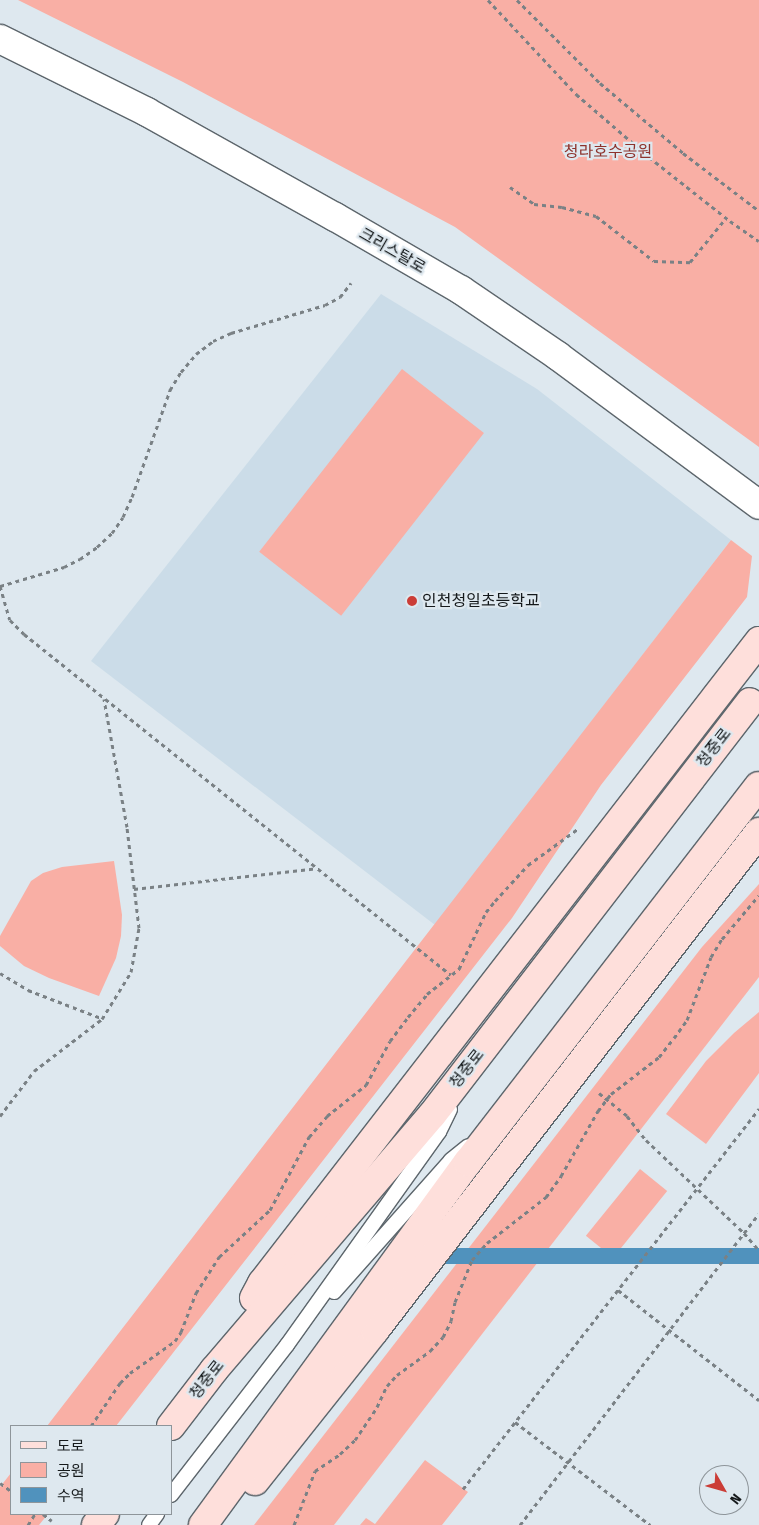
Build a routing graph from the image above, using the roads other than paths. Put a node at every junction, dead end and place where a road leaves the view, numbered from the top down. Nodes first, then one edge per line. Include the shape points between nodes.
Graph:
1 (0, 39) edge
2 (759, 504) edge
3 (759, 642) edge
4 (750, 702) dead end
5 (759, 786) edge
6 (759, 832) edge
7 (475, 1059) junction
8 (503, 1117) junction
9 (287, 1345) junction
10 (214, 1370) junction
11 (172, 1425) edge
12 (172, 1495) edge
13 (104, 1515) edge
14 (96, 1525) edge
15 (203, 1525) edge
16 (209, 1525) edge

1 - 2 street, 크리스탈로 via 147,112 460,290 558,356
3 - 10 street via 262,1283
4 - 7 street, 청중로
5 - 8 street
6 - 16 street via 264,1473
7 - 9 lane via 438,1132
7 - 10 street, 청중로 via 432,1115
8 - 9 lane via 451,1160
8 - 15 street
9 - 12 lane
10 - 11 street, 청중로
13 - 14 street

